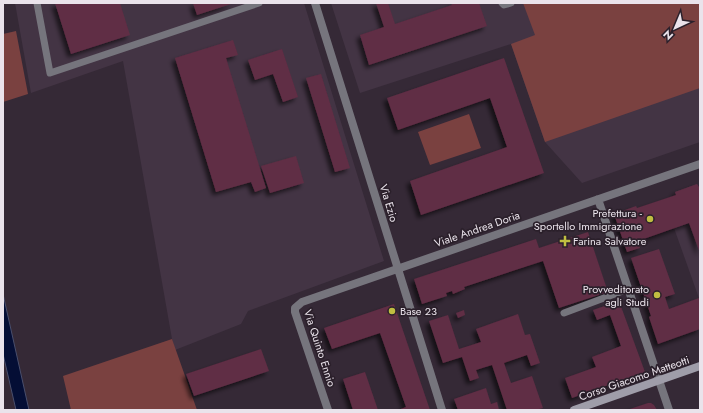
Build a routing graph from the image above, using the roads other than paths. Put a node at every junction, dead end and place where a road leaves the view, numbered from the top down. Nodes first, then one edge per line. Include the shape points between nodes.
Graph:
1 (37, 3) edge
2 (259, 3) edge
3 (315, 3) edge
4 (502, 3) edge
5 (511, 3) edge
6 (700, 164) edge
7 (598, 200) junction
8 (398, 268) junction
9 (628, 289) junction
10 (564, 314) dead end
11 (700, 366) edge
12 (659, 380) junction
13 (328, 410) edge
14 (442, 410) edge
15 (574, 410) edge
16 (669, 410) edge

1 - 2 lane via 50,74
3 - 8 street, Via Ezio
4 - 5 lane
6 - 7 street, Viale Andrea Doria
7 - 8 street, Viale Andrea Doria
7 - 9 street
8 - 13 street, Via Quinto Ennio via 306,300 295,308
8 - 14 street, Via Ezio
9 - 10 lane
9 - 12 street
11 - 12 main road, Corso Giacomo Matteotti
12 - 15 main road, Corso Giacomo Matteotti
12 - 16 street

